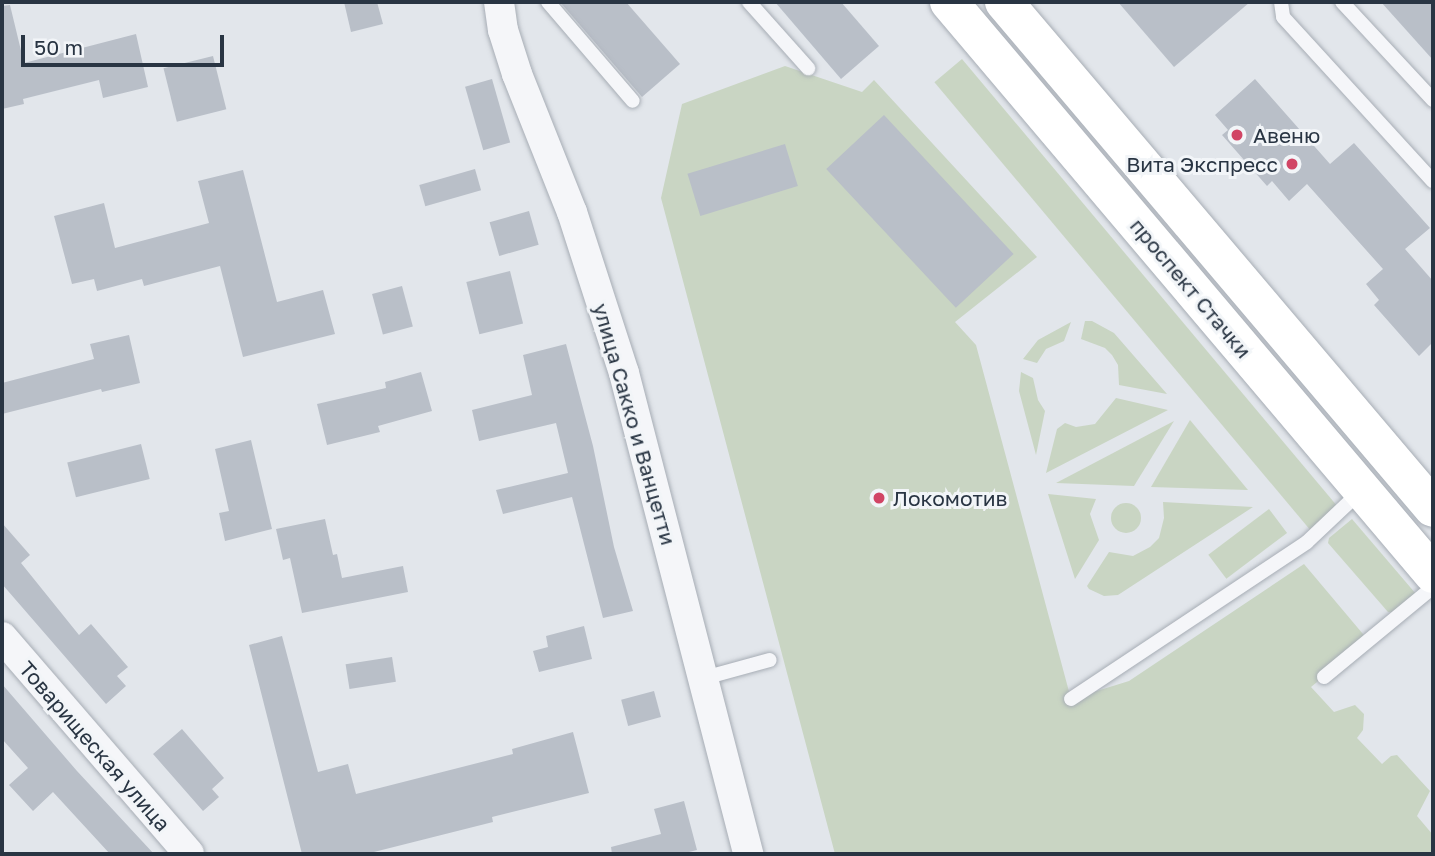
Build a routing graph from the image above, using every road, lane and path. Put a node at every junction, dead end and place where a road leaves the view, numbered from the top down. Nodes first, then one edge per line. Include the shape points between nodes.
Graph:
1 (499, 2) edge
2 (548, 2) edge
3 (749, 2) edge
4 (949, 2) edge
5 (1004, 2) edge
6 (1281, 2) edge
7 (1342, 2) edge
8 (808, 68) dead end
9 (1433, 100) edge
10 (633, 101) dead end
11 (1433, 181) edge
12 (1362, 490) junction
13 (1433, 508) edge
14 (1433, 574) edge
15 (1433, 587) edge
16 (2, 637) edge
17 (770, 660) dead end
18 (1324, 677) dead end
19 (704, 678) junction
20 (1071, 699) dead end
21 (189, 854) edge
22 (748, 854) edge

1 - 19 street, улица Сакко и Ванцетти via 517,75 572,212 624,373
2 - 10 lane
3 - 8 lane
4 - 12 main road, проспект Стачки
5 - 13 main road, проспект Стачки
6 - 11 lane via 1283,17
7 - 9 lane
12 - 14 main road, проспект Стачки
12 - 20 lane via 1307,542
15 - 18 lane
16 - 21 street, Товарищеская улица
17 - 19 lane
19 - 22 street, улица Сакко и Ванцетти

